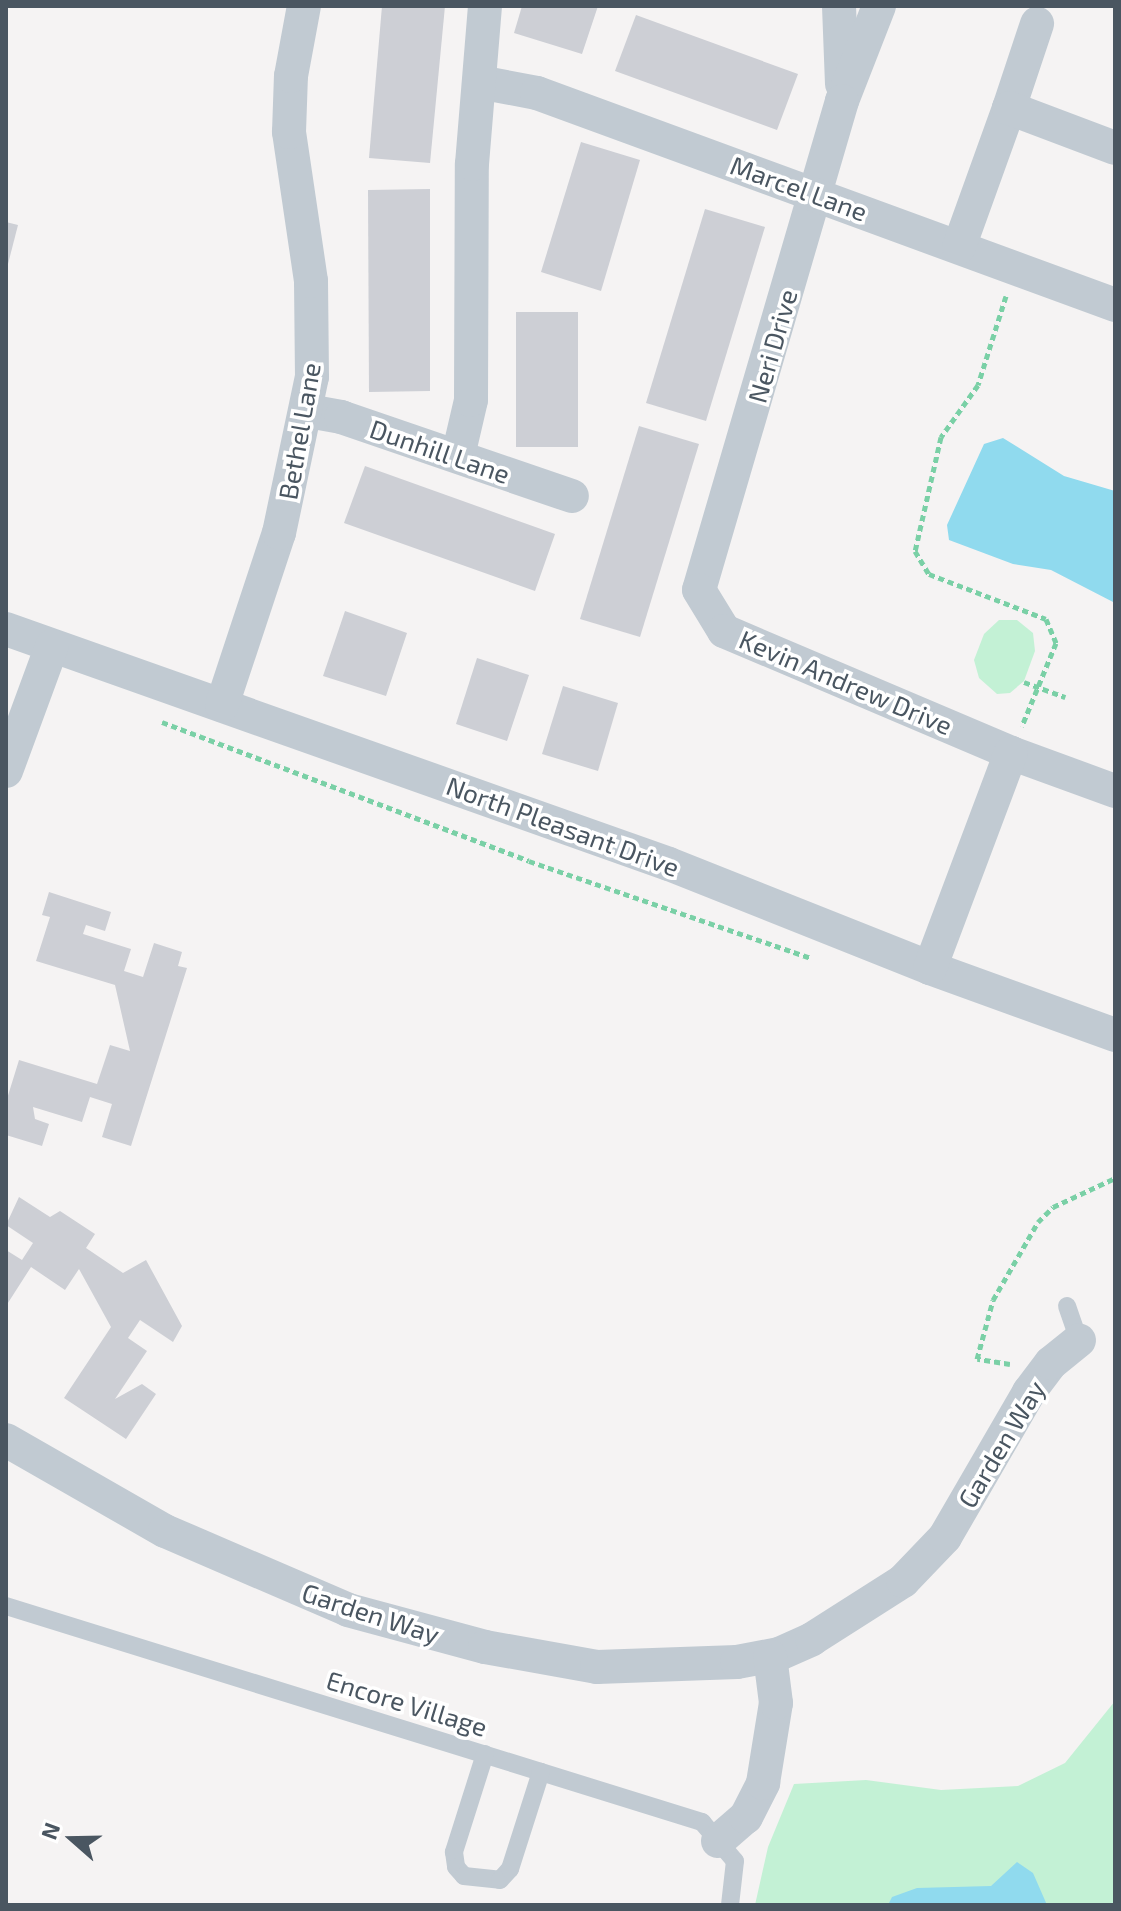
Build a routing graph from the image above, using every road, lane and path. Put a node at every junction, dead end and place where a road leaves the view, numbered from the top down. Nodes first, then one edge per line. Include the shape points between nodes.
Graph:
1 (304, 6) edge
2 (485, 6) edge
3 (839, 6) edge
4 (879, 6) edge
5 (1037, 24) dead end
6 (479, 82) junction
7 (842, 101) junction
8 (1009, 108) junction
9 (1115, 148) edge
10 (817, 192) junction
11 (959, 247) junction
12 (1008, 291) dead end
13 (1115, 305) edge
14 (308, 411) junction
15 (458, 456) junction
16 (572, 496) dead end
17 (699, 590) joint
18 (6, 629) edge
19 (52, 646) junction
20 (1024, 682) dead end
21 (1037, 686) junction
22 (1065, 697) dead end
23 (222, 705) junction
24 (152, 718) dead end
25 (1011, 753) junction
26 (6, 771) edge
27 (1115, 791) edge
28 (824, 963) dead end
29 (930, 968) junction
30 (1115, 1035) edge
31 (1115, 1178) edge
32 (1067, 1306) dead end
33 (1079, 1340) joint
34 (1045, 1370) junction
35 (6, 1440) edge
36 (6, 1606) edge
37 (770, 1656) junction
38 (485, 1754) junction
39 (541, 1772) junction
40 (718, 1841) junction
41 (730, 1905) edge

1 - 14 street, Bethel Lane via 291,76 289,132 312,298
2 - 6 street
3 - 7 street, Neri Drive
4 - 7 street, Neri Drive
5 - 8 street
6 - 10 street, Marcel Lane via 537,93
6 - 15 street via 472,175 471,400
7 - 10 street, Neri Drive
8 - 9 street
8 - 11 street
10 - 11 street, Marcel Lane
10 - 17 street, Neri Drive
11 - 13 street, Marcel Lane
12 - 21 path via 978,385 941,437 915,551 929,574 1046,619 1056,643
14 - 15 street, Dunhill Lane
14 - 23 street, Bethel Lane via 279,533
15 - 16 street, Dunhill Lane
17 - 25 street, Kevin Andrew Drive via 724,631
18 - 19 street, North Pleasant Drive
19 - 23 street, North Pleasant Drive
19 - 26 street
20 - 21 path
21 - 22 path
21 - 25 path
23 - 29 street, North Pleasant Drive via 725,884
24 - 28 path via 529,861
25 - 27 street, Kevin Andrew Drive
25 - 29 street
29 - 30 street, North Pleasant Drive
31 - 34 path via 1053,1207 1038,1222 993,1300 977,1359
32 - 33 lane
33 - 34 street, Garden Way
34 - 37 street, Garden Way via 945,1537 903,1581 812,1639
35 - 37 street, Garden Way via 125,1509 241,1567 348,1610 434,1635 597,1667
36 - 38 lane, Encore Village
37 - 40 street via 776,1703 763,1783 746,1817
38 - 39 lane, Encore Village
38 - 39 lane via 454,1852 464,1876 500,1880 510,1869
39 - 40 lane, Encore Village via 702,1822
40 - 41 lane, Encore Village via 735,1861

